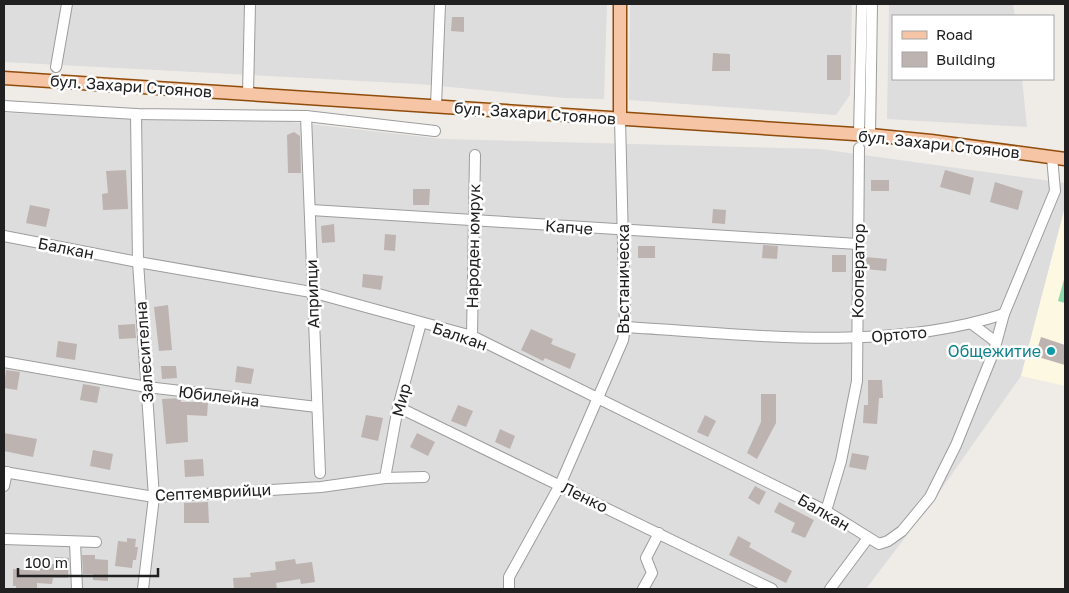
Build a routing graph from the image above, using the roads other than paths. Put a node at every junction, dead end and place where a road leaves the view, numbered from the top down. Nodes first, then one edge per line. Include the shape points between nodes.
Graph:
1 (67, 4) edge
2 (250, 4) edge
3 (440, 4) edge
4 (620, 4) edge
5 (862, 4) edge
6 (872, 4) edge
7 (56, 67) dead end
8 (4, 78) edge
9 (248, 93) junction
10 (4, 106) edge
11 (436, 106) junction
12 (136, 114) junction
13 (306, 116) junction
14 (620, 118) junction
15 (435, 131) dead end
16 (864, 135) junction
17 (859, 148) dead end
18 (475, 156) dead end
19 (1052, 157) junction
20 (1065, 158) edge
21 (311, 210) junction
22 (472, 220) junction
23 (623, 231) junction
24 (4, 236) edge
25 (858, 244) junction
26 (138, 262) junction
27 (311, 292) junction
28 (1004, 314) junction
29 (421, 322) junction
30 (972, 324) junction
31 (625, 327) junction
32 (472, 336) junction
33 (857, 337) junction
34 (996, 342) junction
35 (4, 362) edge
36 (147, 387) junction
37 (598, 400) junction
38 (317, 407) junction
39 (398, 407) junction
40 (5, 472) edge
41 (320, 473) dead end
42 (424, 477) dead end
43 (384, 478) junction
44 (560, 485) junction
45 (4, 486) edge
46 (154, 497) junction
47 (826, 510) junction
48 (659, 533) junction
49 (868, 538) junction
50 (4, 539) edge
51 (75, 542) junction
52 (96, 542) dead end
53 (509, 588) edge
54 (77, 589) edge
55 (143, 589) edge
56 (642, 589) edge
57 (772, 589) edge
58 (830, 589) edge

1 - 7 street
2 - 9 street
3 - 11 street
4 - 14 main road, Въстаническа
5 - 16 street
6 - 16 street
8 - 9 main road, бул. Захари Стоянов
9 - 11 main road, бул. Захари Стоянов
10 - 12 street
11 - 14 main road, бул. Захари Стоянов
12 - 13 street
12 - 26 street, Залесителна
13 - 15 street
13 - 21 street, Априлци
14 - 16 main road, бул. Захари Стоянов
14 - 23 street, Въстаническа
16 - 19 main road, бул. Захари Стоянов via 931,140
17 - 25 street, Кооператор
18 - 22 street, Народен юмрук
19 - 20 main road, бул. Захари Стоянов
19 - 28 street via 1055,191
21 - 22 street, Капче
21 - 27 street, Априлци
22 - 23 street, Капче
22 - 32 street, Народен юмрук
23 - 25 street, Капче
23 - 31 street, Въстаническа
24 - 26 street, Балкан
25 - 33 street, Кооператор
26 - 27 street, Балкан
26 - 36 street, Залесителна
27 - 29 street, Балкан
27 - 38 street, Априлци
28 - 30 street, Ортото
28 - 34 street
29 - 32 street, Балкан
29 - 39 street, Мир
30 - 33 street, Ортото via 901,336
30 - 34 street
31 - 33 street, Ортото
31 - 37 street, Въстаническа via 623,340
32 - 37 street, Балкан
33 - 47 street, Кооператор via 857,382 841,461
34 - 49 street, Балкан via 956,445 930,497 902,531 888,541 879,544
35 - 36 street, Юбилейна
36 - 38 street, Юбилейна
36 - 46 street, Залесителна
37 - 44 street, Въстаническа
37 - 47 street, Балкан
38 - 41 street, Априлци
39 - 43 street, Мир
39 - 44 street, Ленко
40 - 45 street
40 - 46 street, Септемврийци
42 - 43 street, Септемврийци
43 - 46 street, Септемврийци via 321,487
44 - 48 street, Ленко
44 - 53 street, Въстаническа via 508,577
46 - 55 street, Залесителна
47 - 49 street, Балкан
48 - 56 street via 646,558 652,573
48 - 57 street, Ленко
49 - 58 street
50 - 51 street
51 - 52 street
51 - 54 street

